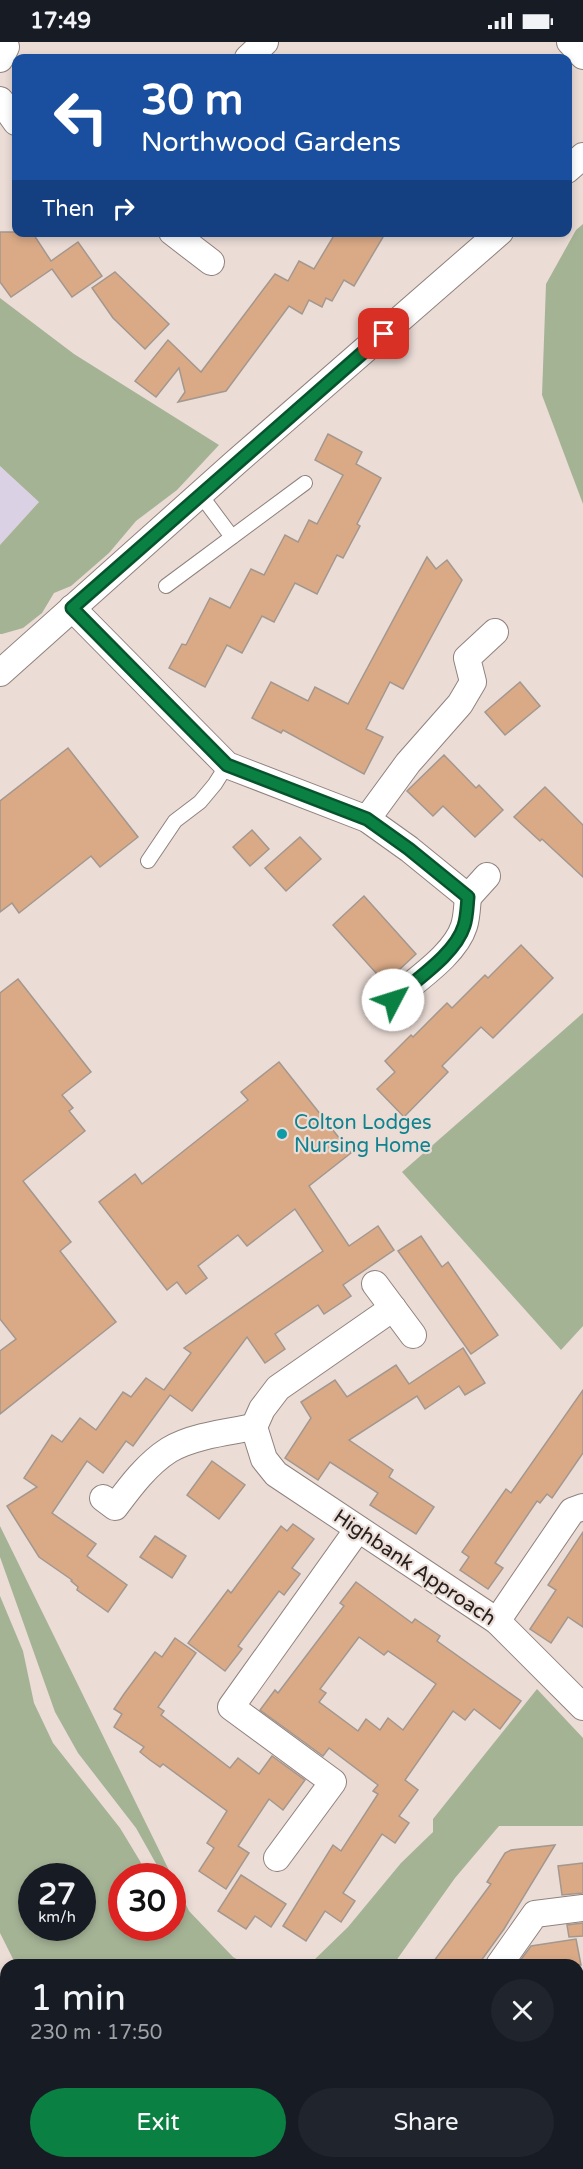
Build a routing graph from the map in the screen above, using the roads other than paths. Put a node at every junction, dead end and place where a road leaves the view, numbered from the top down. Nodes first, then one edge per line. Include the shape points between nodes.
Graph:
1 (265, 42) edge
2 (570, 42) edge
3 (252, 54) edge
4 (583, 56) edge
5 (0, 100) edge
6 (12, 116) edge
7 (178, 237) edge
8 (494, 237) edge
9 (211, 262) dead end
10 (305, 483) dead end
11 (200, 494) junction
12 (232, 537) junction
13 (166, 586) dead end
14 (72, 608) junction
15 (495, 632) dead end
16 (0, 673) edge
17 (227, 765) junction
18 (367, 819) junction
19 (148, 861) dead end
20 (487, 876) dead end
21 (468, 897) junction
22 (393, 1000) dead end
23 (375, 1284) dead end
24 (393, 1308) junction
25 (413, 1335) dead end
26 (254, 1427) junction
27 (103, 1498) dead end
28 (583, 1507) edge
29 (358, 1529) junction
30 (497, 1621) junction
31 (583, 1707) edge
32 (277, 1858) dead end
33 (583, 1908) edge
34 (503, 1959) edge

1 - 3 street
2 - 4 street
5 - 6 street
7 - 9 street
8 - 11 street
10 - 12 lane
11 - 12 lane
11 - 14 street
12 - 13 lane
14 - 16 street
14 - 17 street
15 - 18 street via 467,658 473,682 460,704 408,763
17 - 18 street
17 - 19 lane via 200,801 175,821
18 - 21 street
20 - 21 street
21 - 22 street via 459,937 445,955
23 - 24 street
24 - 25 street
24 - 26 street via 278,1388 262,1408
26 - 27 street via 210,1435 170,1450 138,1478 115,1507
26 - 29 street, Highbank Approach via 264,1459 276,1474
28 - 30 street via 572,1510
29 - 30 street, Highbank Approach
29 - 32 street via 231,1707 333,1782
30 - 31 street, Highbank Approach
33 - 34 street via 535,1914

